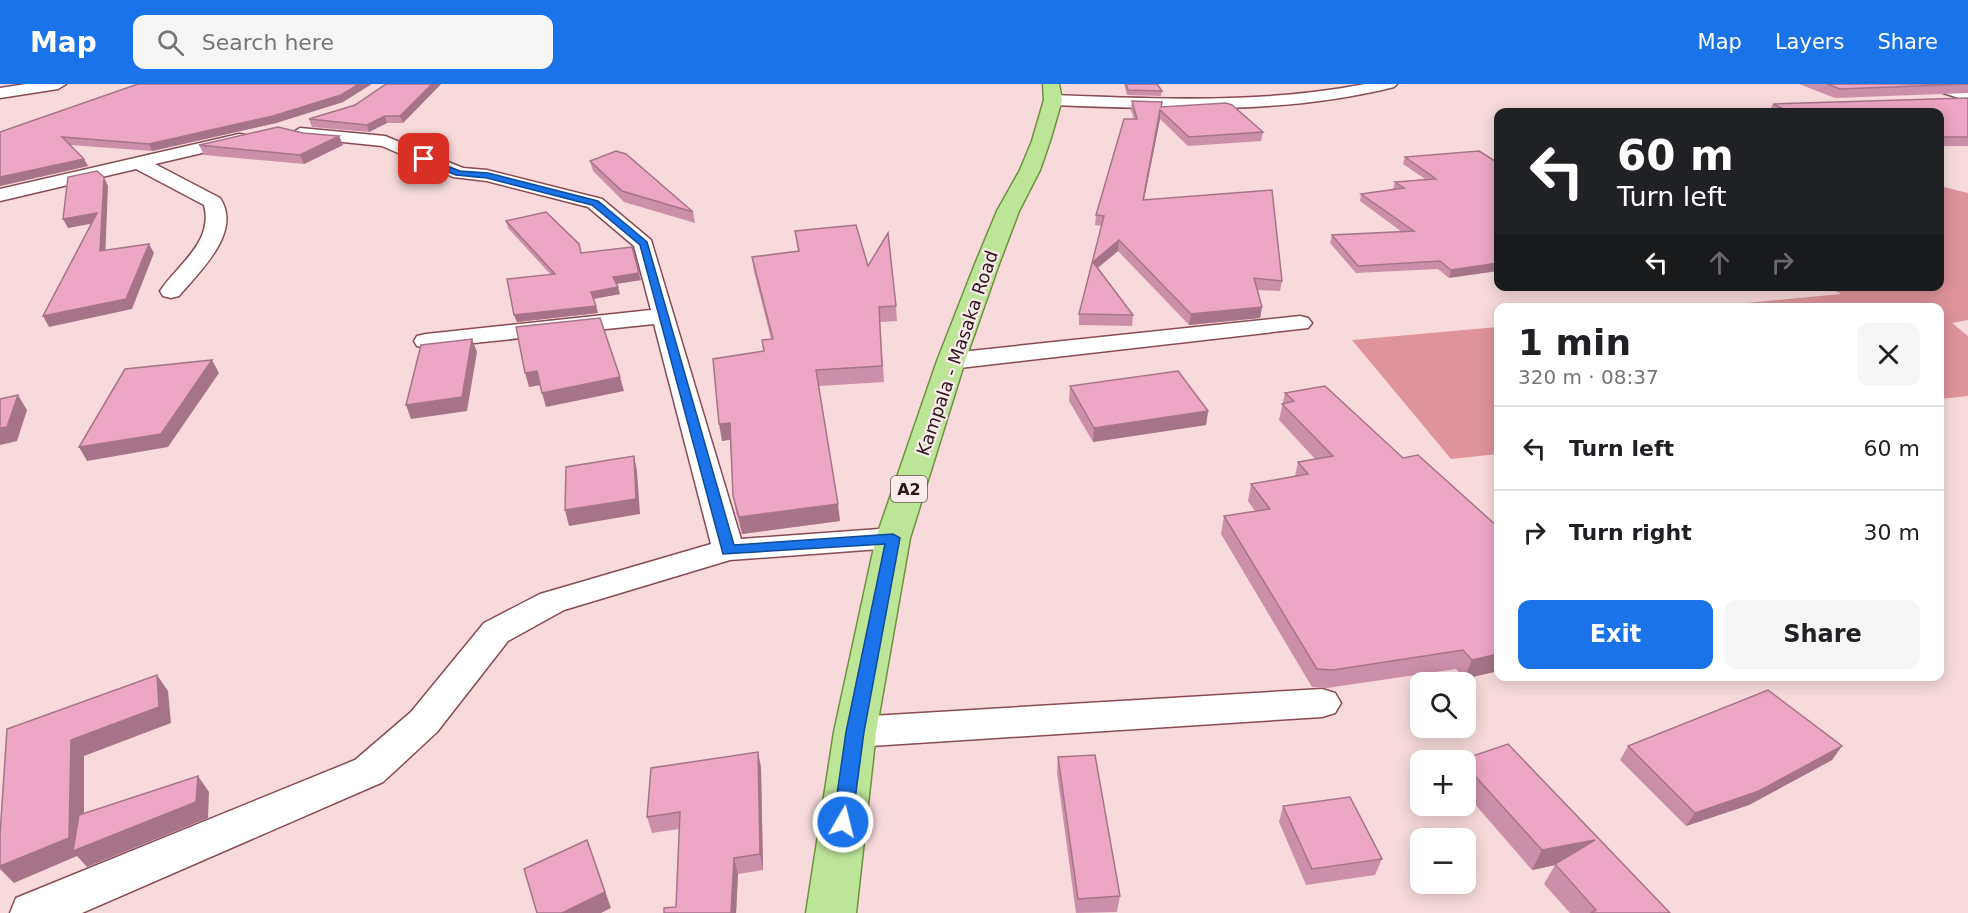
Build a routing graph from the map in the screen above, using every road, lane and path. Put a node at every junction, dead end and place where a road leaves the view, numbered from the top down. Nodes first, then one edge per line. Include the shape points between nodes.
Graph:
1 (58, 84) edge
2 (1389, 84) edge
3 (1930, 84) edge
4 (1052, 92) edge
5 (0, 93) edge
6 (1965, 94) edge
7 (1933, 101) edge
8 (320, 118) edge
9 (260, 134) edge
10 (139, 163) junction
11 (0, 195) edge
12 (171, 291) dead end
13 (664, 316) junction
14 (1300, 323) dead end
15 (426, 341) dead end
16 (951, 361) junction
17 (893, 538) junction
18 (728, 550) junction
19 (1322, 703) dead end
20 (855, 732) junction
21 (32, 913) edge
22 (831, 913) edge

1 - 5 street
2 - 4 street via 1277,102 1205,104
3 - 6 street
4 - 16 main road, Kampala - Masaka Road / A2 via 1030,170 1008,211
6 - 7 street
8 - 13 street via 282,129 385,141 459,173 488,176 595,203 644,244
9 - 10 street
10 - 11 street
10 - 12 street via 213,202 218,213 215,233
13 - 15 street
13 - 18 street
14 - 16 street
16 - 17 main road, Kampala - Masaka Road / A2
17 - 18 street
17 - 20 main road, Kampala - Masaka Road / A2
18 - 21 street via 552,602 496,632 424,722 369,771
19 - 20 street
20 - 22 main road, Kampala - Masaka Road / A2

